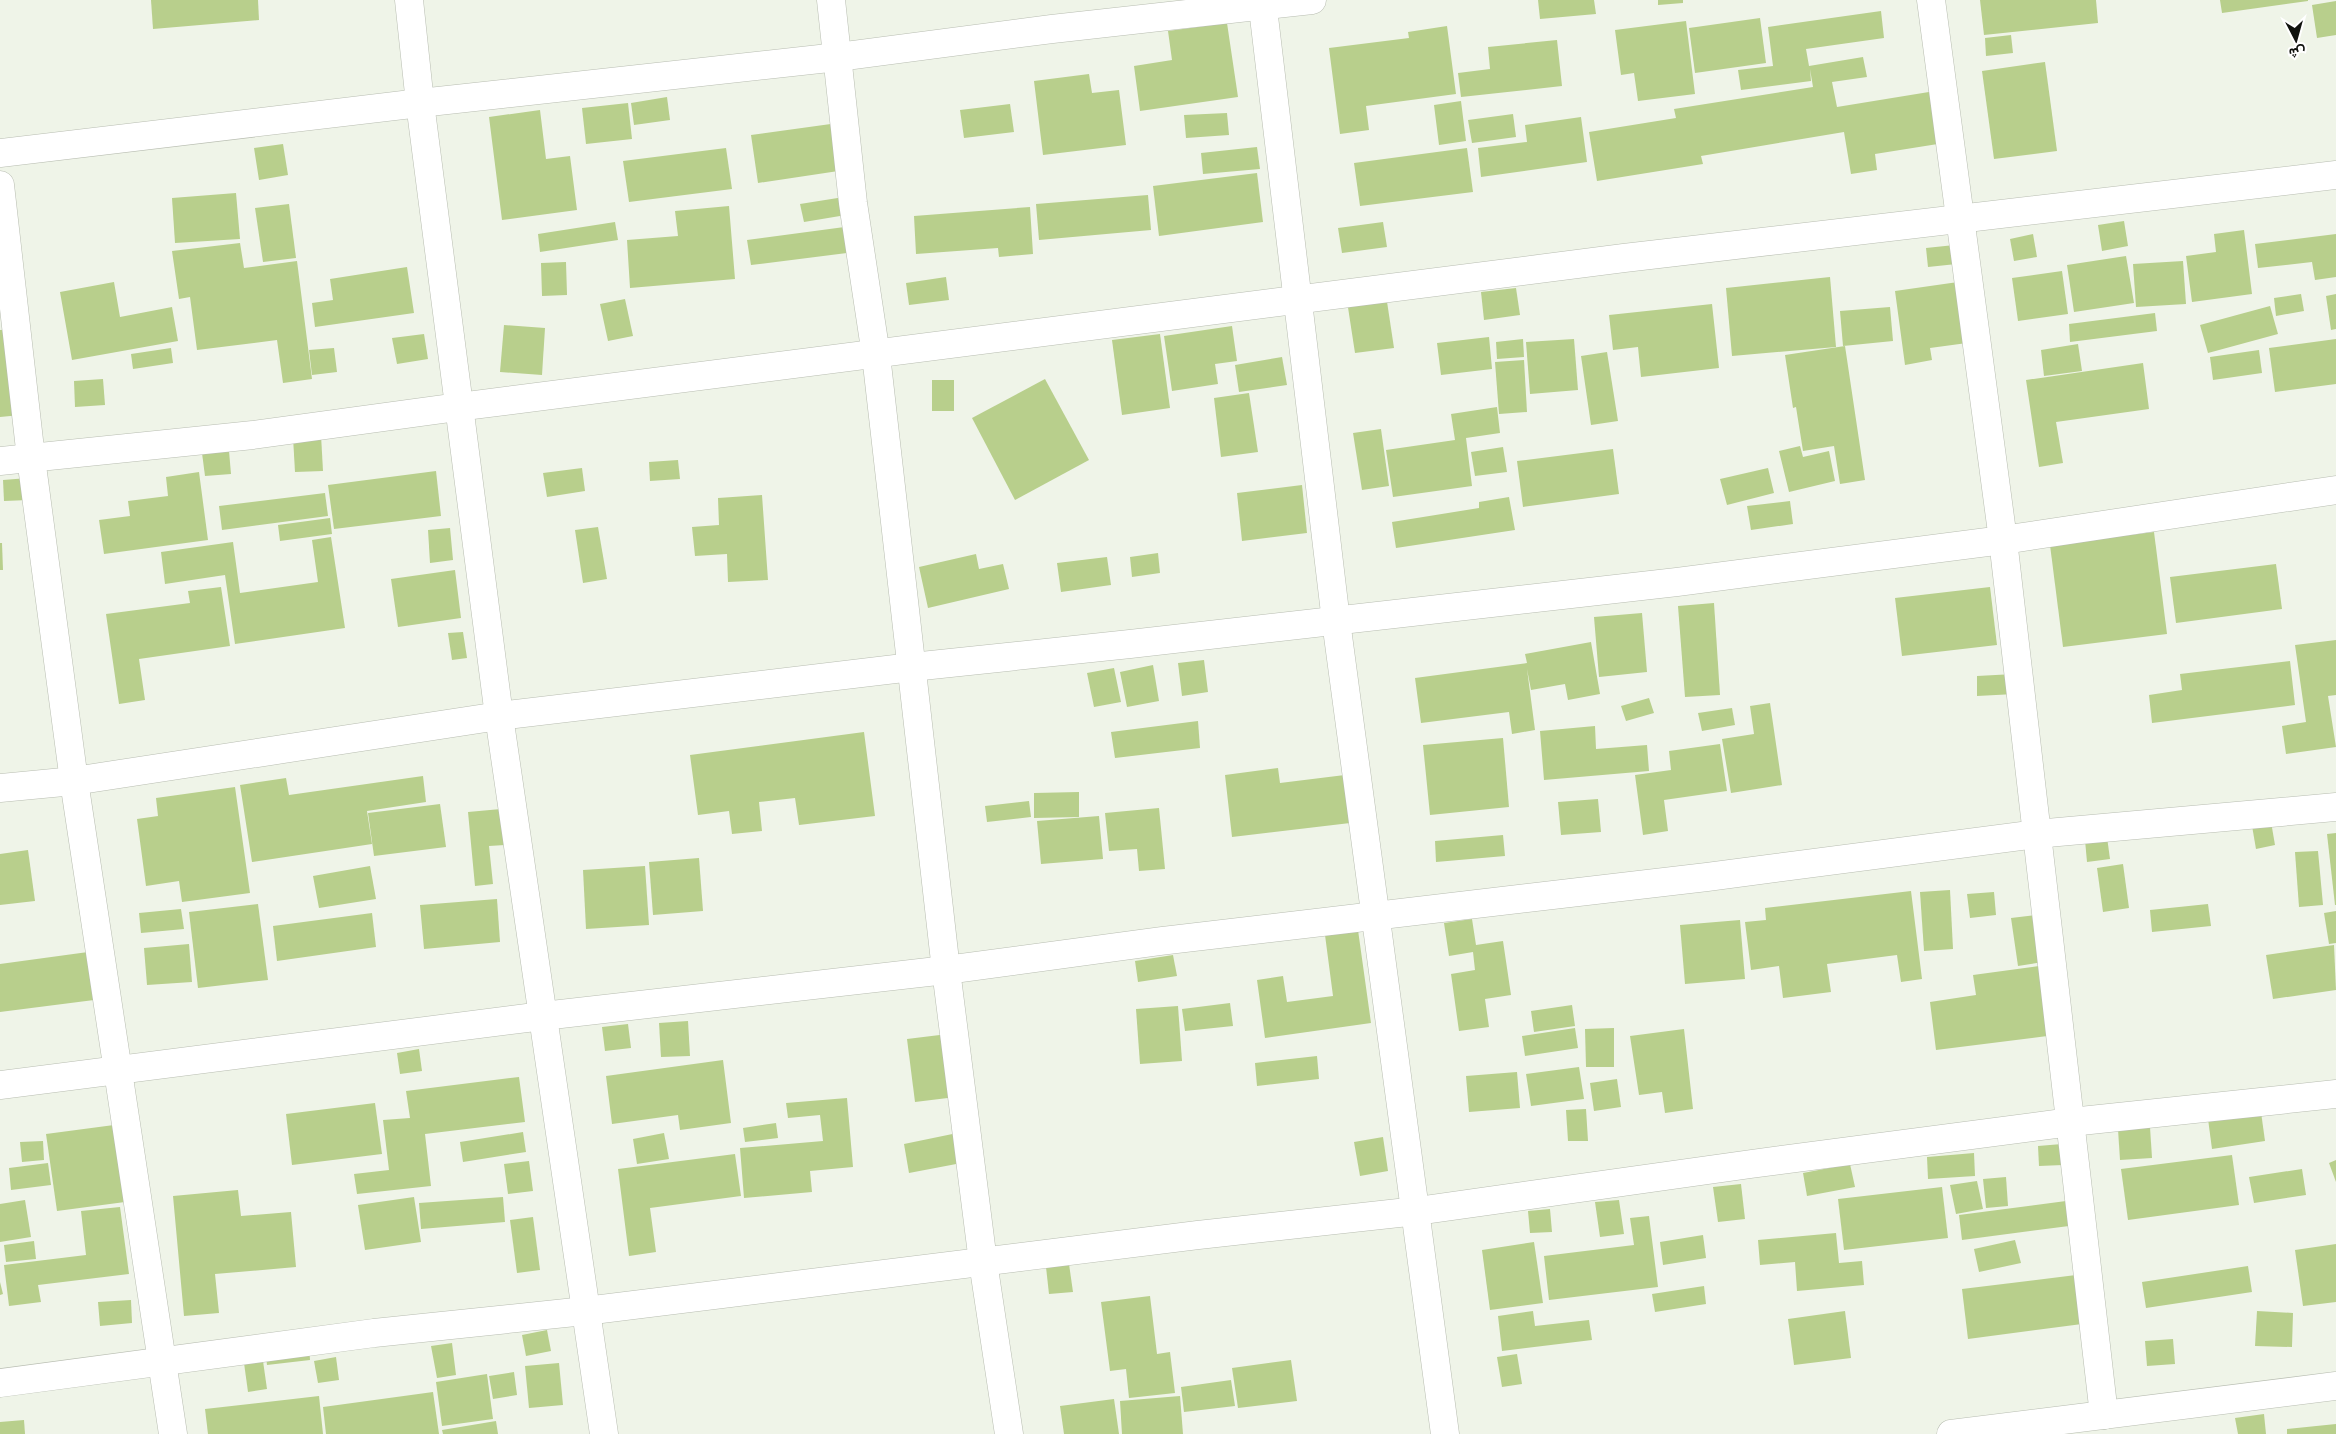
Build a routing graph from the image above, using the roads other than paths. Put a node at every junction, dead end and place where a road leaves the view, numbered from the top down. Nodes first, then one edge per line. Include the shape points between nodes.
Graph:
1 (409, 0) edge
2 (831, 0) edge
3 (1312, 0) edge
4 (1931, 0) edge
5 (1262, 3) edge
6 (838, 57) junction
7 (420, 103) junction
8 (0, 153) edge
9 (2336, 175) edge
10 (0, 185) edge
11 (1960, 219) junction
12 (1297, 300) junction
13 (876, 355) junction
14 (458, 407) junction
15 (31, 458) junction
16 (0, 461) edge
17 (2336, 490) edge
18 (2003, 540) junction
19 (1336, 622) junction
20 (912, 667) junction
21 (499, 716) junction
22 (74, 781) junction
23 (0, 788) edge
24 (2336, 807) edge
25 (2036, 834) junction
26 (1376, 915) junction
27 (946, 970) junction
28 (543, 1016) junction
29 (119, 1070) junction
30 (0, 1085) edge
31 (2336, 1094) edge
32 (2070, 1122) junction
33 (1417, 1211) junction
34 (983, 1262) junction
35 (585, 1311) junction
36 (163, 1362) junction
37 (0, 1383) edge
38 (2336, 1386) edge
39 (2104, 1415) junction
40 (1982, 1432) edge
41 (173, 1434) edge
42 (604, 1434) edge
43 (1009, 1434) edge
44 (1445, 1434) edge
45 (1951, 1434) edge

1 - 7 street
2 - 6 street
3 - 5 street
4 - 11 street
5 - 6 street
5 - 12 street
6 - 7 street
6 - 13 street via 853,203
7 - 8 street
7 - 14 street
9 - 11 street
10 - 15 street
11 - 12 street
11 - 18 street
12 - 13 street
12 - 19 street
13 - 14 street
13 - 20 street
14 - 15 street via 253,435
14 - 21 street
15 - 16 street
15 - 22 street
17 - 18 street
18 - 19 street
18 - 25 street
19 - 20 street
19 - 26 street
20 - 21 street
20 - 27 street
21 - 22 street
21 - 28 street
22 - 23 street
22 - 29 street
24 - 25 street
25 - 26 street via 1707,877
25 - 32 street
26 - 27 street
26 - 33 street
27 - 28 street
27 - 34 street
28 - 29 street
28 - 35 street
29 - 30 street
29 - 36 street
31 - 32 street
32 - 33 street
32 - 39 street
33 - 34 street
33 - 44 street
34 - 35 street
34 - 43 street
35 - 36 street via 374,1333
35 - 42 street
36 - 37 street
36 - 41 street
38 - 39 street
39 - 40 street
40 - 45 street

